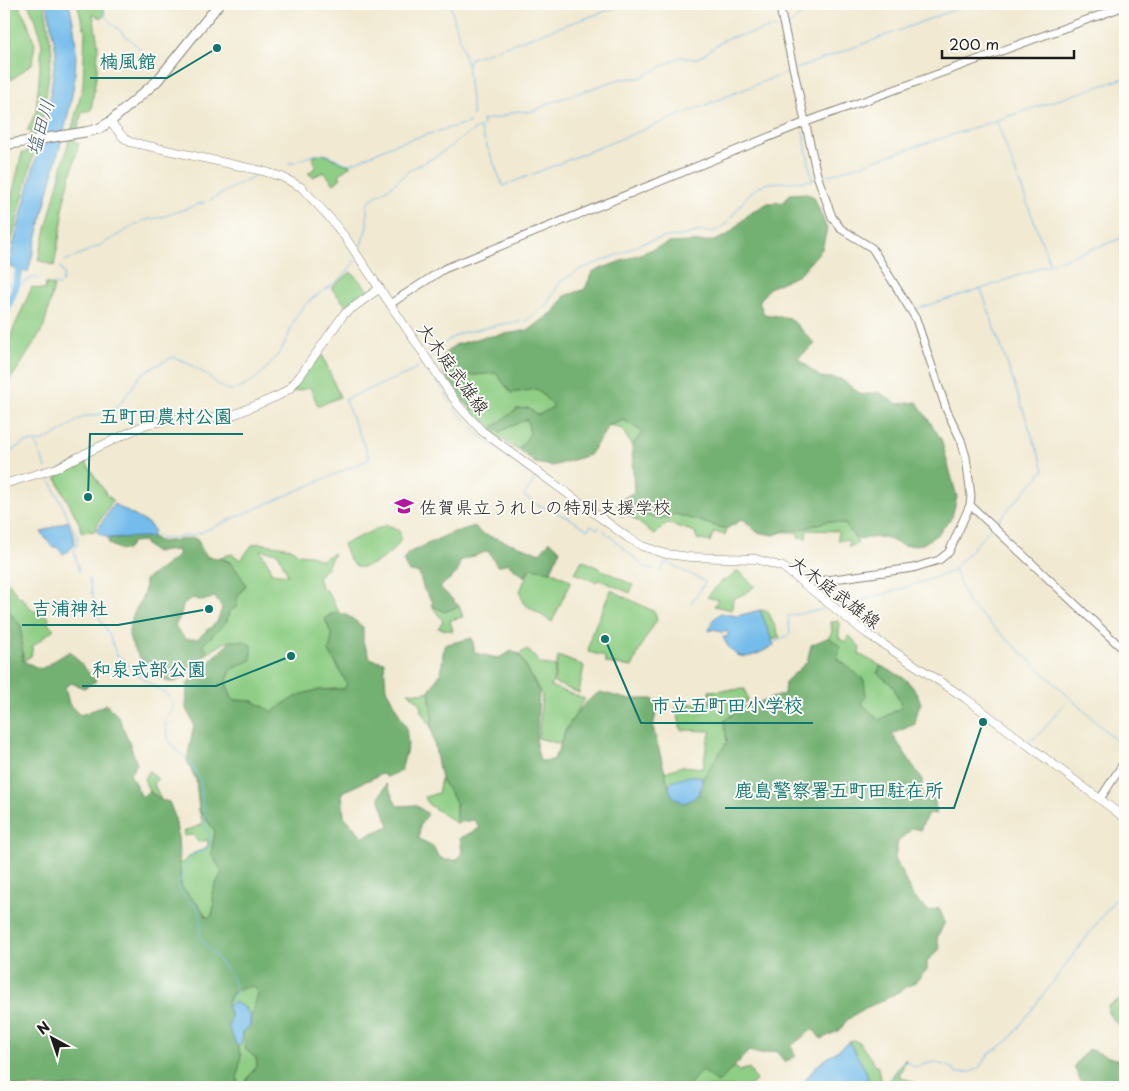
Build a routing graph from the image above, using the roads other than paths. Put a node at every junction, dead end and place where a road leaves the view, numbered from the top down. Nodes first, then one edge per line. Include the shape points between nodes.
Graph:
1 (219, 4) edge
2 (779, 4) edge
3 (1125, 6) edge
4 (110, 122) junction
5 (806, 122) junction
6 (4, 145) edge
7 (380, 288) junction
8 (390, 304) junction
9 (4, 484) edge
10 (970, 505) junction
11 (805, 583) junction
12 (1125, 650) edge
13 (1125, 761) edge
14 (1100, 799) junction
15 (1125, 818) edge

1 - 4 highway via 157,81
2 - 5 street
3 - 5 street
4 - 6 highway via 85,132
4 - 7 main road, 大木庭武雄線 via 130,142 263,171 294,182 335,224
5 - 8 street via 444,269
5 - 10 street via 818,178 836,224 872,248 916,319 966,457
7 - 8 main road, 大木庭武雄線
7 - 9 main road via 344,314 300,376 280,395 233,415 147,424 57,468
8 - 11 main road, 大木庭武雄線 via 458,405 482,431 626,538 666,554 769,562 784,567
10 - 11 street via 949,552 939,560 913,568
10 - 12 street
11 - 14 main road, 大木庭武雄線 via 866,632 965,698
13 - 14 street
14 - 15 main road, 大木庭武雄線

